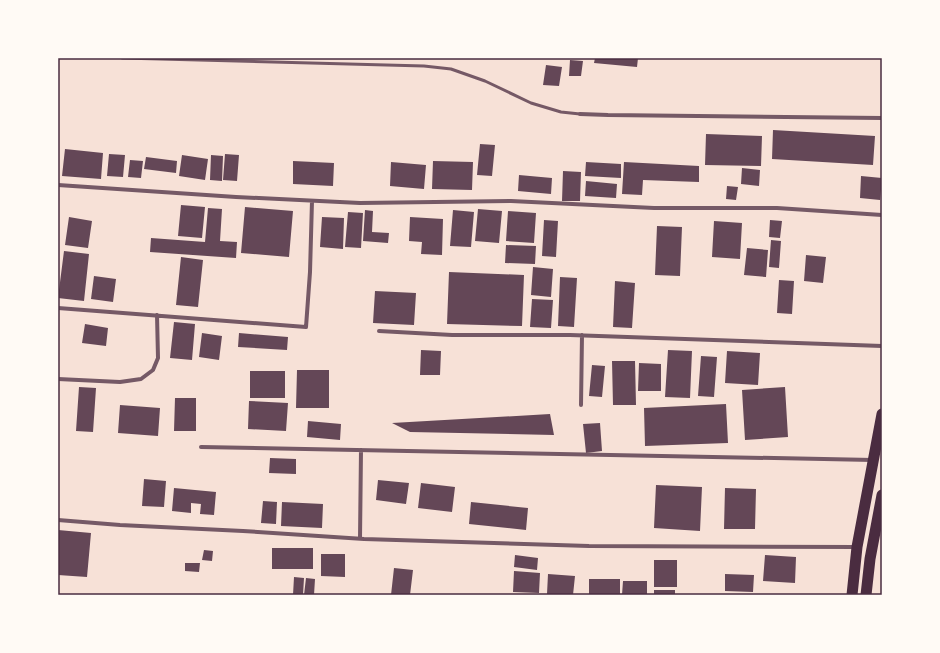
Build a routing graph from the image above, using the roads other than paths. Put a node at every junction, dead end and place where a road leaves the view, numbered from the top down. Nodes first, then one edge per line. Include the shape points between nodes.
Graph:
1 (122, 58) edge
2 (580, 114) joint
3 (882, 118) edge
4 (58, 185) edge
5 (312, 201) junction
6 (882, 215) edge
7 (58, 308) edge
8 (157, 315) junction
9 (379, 331) dead end
10 (582, 336) junction
11 (882, 346) edge
12 (58, 379) edge
13 (581, 405) dead end
14 (882, 414) edge
15 (201, 447) dead end
16 (361, 450) junction
17 (873, 460) junction
18 (882, 495) edge
19 (58, 520) edge
20 (360, 539) junction
21 (857, 547) junction
22 (852, 595) edge
23 (866, 595) edge

1 - 2 lane via 424,66 450,69 486,81 531,103 560,112
2 - 3 street
4 - 5 street
5 - 6 street via 511,201 654,208 777,208
5 - 8 street via 306,327
7 - 8 street
8 - 12 street via 158,358 153,370 141,380 120,382
9 - 10 street via 452,335
10 - 11 street
10 - 13 street
14 - 17 highway
15 - 16 street
16 - 17 street
16 - 20 street
17 - 21 highway
18 - 23 highway
19 - 20 street
20 - 21 street via 590,546
21 - 22 highway

